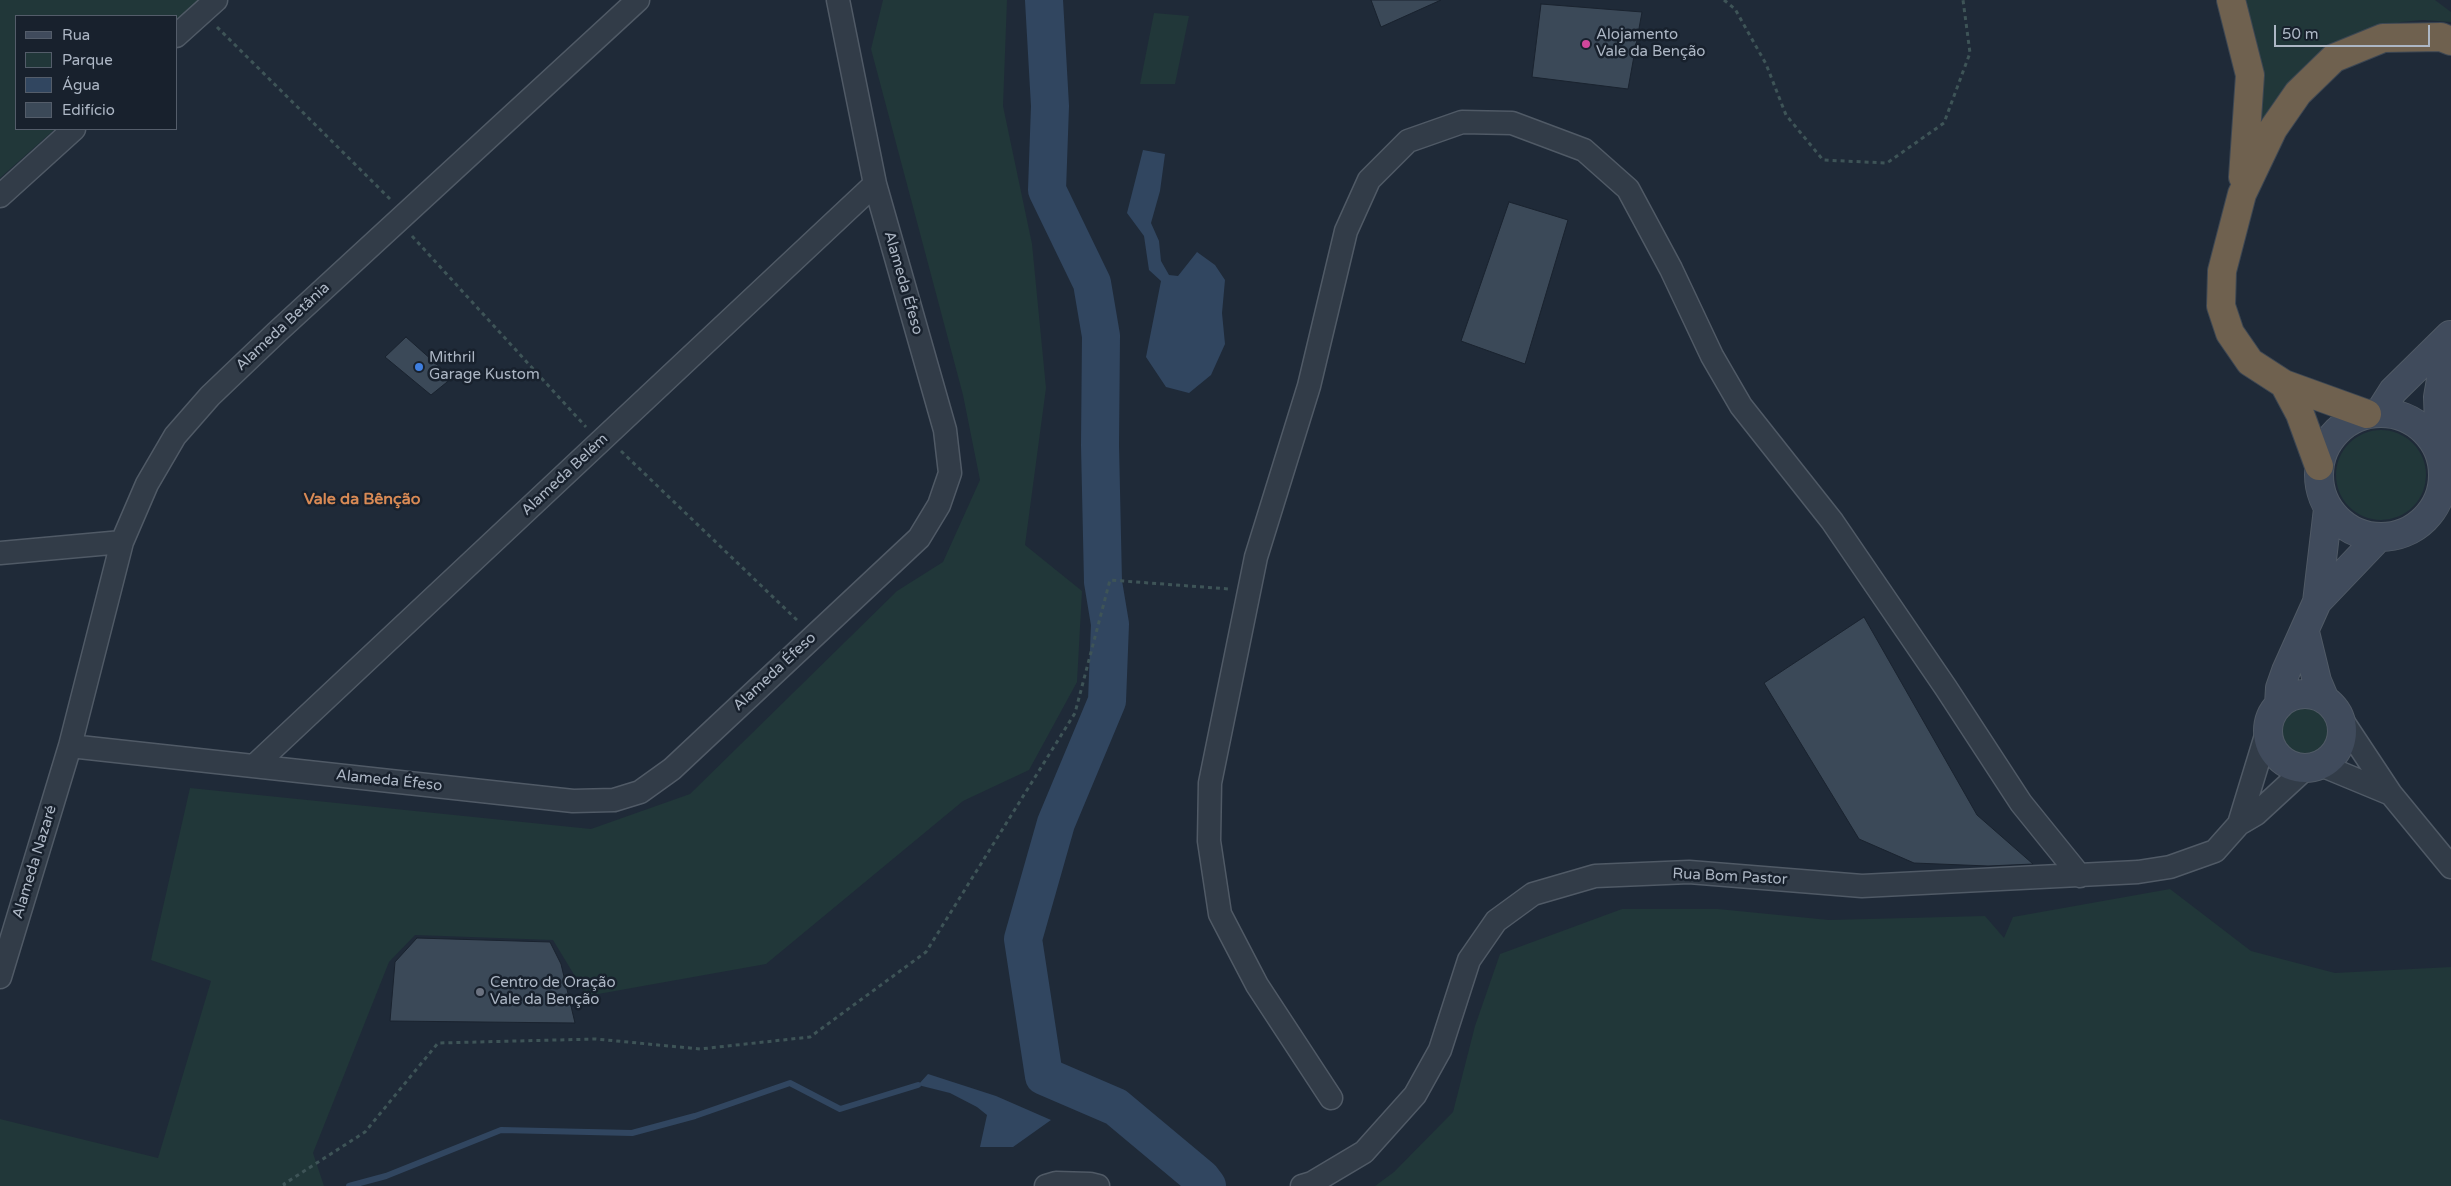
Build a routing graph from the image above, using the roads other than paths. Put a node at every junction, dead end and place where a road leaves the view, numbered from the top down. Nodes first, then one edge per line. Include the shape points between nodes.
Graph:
1 (638, 0) edge
2 (838, 0) edge
3 (2231, 0) edge
4 (210, 6) edge
5 (178, 34) edge
6 (2451, 41) edge
7 (73, 130) edge
8 (875, 184) junction
9 (2242, 194) junction
10 (0, 196) edge
11 (2450, 336) edge
12 (2284, 384) junction
13 (2373, 413) junction
14 (2440, 454) junction
15 (2319, 466) junction
16 (2328, 509) junction
17 (2380, 537) junction
18 (122, 542) junction
19 (0, 553) edge
20 (2317, 602) junction
21 (2304, 632) junction
22 (2333, 708) junction
23 (2273, 717) junction
24 (70, 746) junction
25 (254, 766) junction
26 (2313, 767) junction
27 (2391, 794) junction
28 (2239, 824) junction
29 (2451, 867) edge
30 (2080, 876) junction
31 (0, 977) edge
32 (1331, 1098) dead end
33 (1046, 1186) edge
34 (1098, 1186) edge
35 (1302, 1186) edge

1 - 18 street, Alameda Betânia via 210,396 175,436 147,484
2 - 8 street, Alameda Éfeso
3 - 9 highway via 2250,75
4 - 5 street
6 - 9 highway via 2441,37 2383,38 2334,58 2298,92 2272,129
7 - 10 street
8 - 25 street, Alameda Belém
8 - 25 street, Alameda Éfeso via 945,430 950,473 939,505 919,538 672,769 640,792 614,800 573,801
9 - 12 highway via 2222,271 2221,306 2230,334 2250,362
11 - 13 street
11 - 14 street via 2438,397
12 - 13 highway
12 - 15 highway via 2300,414
13 - 14 street via 2397,414 2412,420 2424,429
13 - 15 street via 2353,419 2330,438 2322,451
14 - 17 street via 2443,484 2432,512 2409,531
15 - 16 street via 2320,488
16 - 17 street via 2350,529
16 - 20 street, Rua Bom Pastor
17 - 20 street, Rua Bom Pastor
18 - 19 street
18 - 24 street, Alameda Betânia
20 - 21 street, Rua Bom Pastor
21 - 22 street via 2317,681
21 - 23 street, Rua Bom Pastor via 2283,680
22 - 23 street via 2314,695 2301,694 2289,698
22 - 26 street via 2343,729 2340,744 2333,756
22 - 27 street
23 - 26 street via 2270,744 2278,757 2291,766
23 - 28 street, Rua Bom Pastor
24 - 25 street, Alameda Éfeso
24 - 31 street, Alameda Nazaré
26 - 27 street
26 - 28 street, Rua Bom Pastor
27 - 29 street
28 - 30 street, Rua Bom Pastor via 2214,851 2194,860 2138,872
30 - 32 street via 2021,803 1832,520 1742,406 1712,356 1628,189 1584,150 1512,123 1462,122 1408,141 1369,180 1346,231 1309,386 1256,557 1210,783 1209,841 1220,914 1257,985
30 - 35 street, Rua Bom Pastor via 1862,886 1689,872 1595,876 1533,894 1496,921 1469,960 1440,1050 1415,1095 1364,1152
33 - 34 street via 1056,1183

